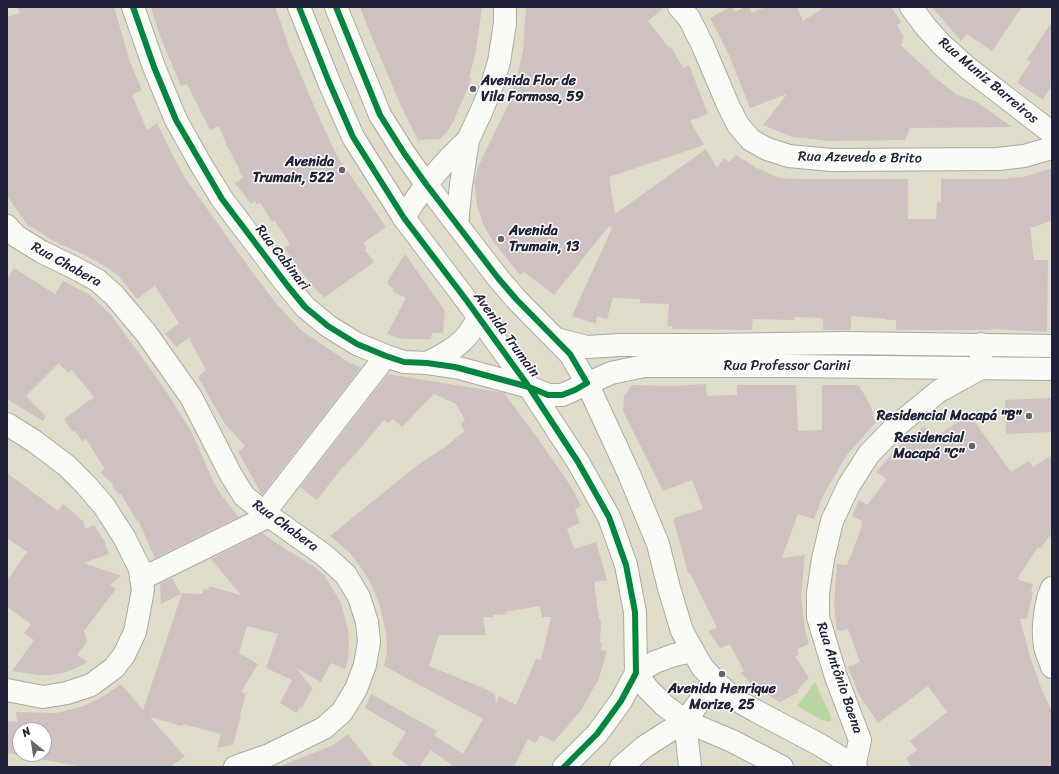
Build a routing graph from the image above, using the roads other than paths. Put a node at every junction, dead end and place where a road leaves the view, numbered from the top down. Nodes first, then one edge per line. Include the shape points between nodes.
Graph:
1 (132, 7) edge
2 (298, 7) edge
3 (336, 7) edge
4 (505, 7) edge
5 (678, 7) edge
6 (911, 7) edge
7 (1052, 133) edge
8 (468, 140) junction
9 (1052, 148) edge
10 (426, 184) junction
11 (404, 218) junction
12 (457, 224) junction
13 (7, 226) edge
14 (478, 318) junction
15 (556, 339) junction
16 (981, 344) junction
17 (1052, 346) edge
18 (386, 356) junction
19 (427, 363) junction
20 (981, 368) junction
21 (1052, 369) edge
22 (587, 383) junction
23 (529, 387) junction
24 (7, 424) edge
25 (266, 515) junction
26 (141, 579) junction
27 (1052, 588) edge
28 (693, 651) junction
29 (1052, 667) edge
30 (636, 673) junction
31 (715, 681) junction
32 (7, 690) edge
33 (685, 721) junction
34 (235, 767) edge
35 (564, 767) edge
36 (621, 767) edge
37 (690, 767) edge
38 (782, 767) edge
39 (855, 767) edge

1 - 18 street, Rua Cabinari via 176,120 222,199 305,307 328,326 357,344
2 - 11 street, Avenida Trumain via 353,137
3 - 10 street, Avenida Trumain via 380,115
4 - 8 street via 499,62 491,88
5 - 9 street, Rua Azevedo e Brito via 689,18 738,125 751,140 767,150 789,156 832,160 990,159 1024,156
6 - 7 street, Rua Muniz Barreiros via 942,45
8 - 10 street via 448,158
8 - 12 street
10 - 11 street
10 - 12 street, Avenida Trumain
11 - 14 street, Avenida Trumain
12 - 15 street, Avenida Trumain via 516,299
13 - 25 street, Rua Chabera via 16,236 97,280 114,295 146,333 191,397 244,496
14 - 19 street via 462,341
14 - 23 street, Avenida Trumain
15 - 16 street, Rua Professor Carini via 587,347 845,343
15 - 22 street, Avenida Trumain via 570,354
16 - 17 street, Rua Professor Carini
16 - 20 street
18 - 19 street, Rua Cabinari via 404,362
18 - 25 street
19 - 23 street, Rua Cabinari via 455,367
20 - 21 street, Rua Professor Carini
20 - 22 street, Rua Professor Carini via 644,366 611,373
20 - 39 street, Rua Antônio Baena via 939,391 895,427 869,454 849,485 832,521 818,592 818,617 836,677 860,740
22 - 23 street, Rua Professor Carini via 562,395 548,395
22 - 28 street, Avenida Trumain via 658,544 682,631
23 - 30 street, Avenida Trumain via 578,462 609,518 626,564 635,612
24 - 26 street via 67,466 100,501 124,537 140,569
25 - 26 street
25 - 34 street, Rua Chabera via 324,555 346,575 359,597 367,622 369,642 365,665 356,689 342,712 324,728 269,755
26 - 32 street via 143,590 135,632 124,655 114,668 92,685 67,694 43,697
27 - 29 street via 1044,625 1045,646
28 - 30 street via 655,662
28 - 31 street, Avenida Trumain via 702,667
30 - 33 street via 664,705
30 - 35 street, Avenida Trumain via 621,701 597,734
31 - 33 street
31 - 39 street, Avenida Trumain via 733,698
33 - 36 street via 644,747
33 - 37 street
33 - 38 street

